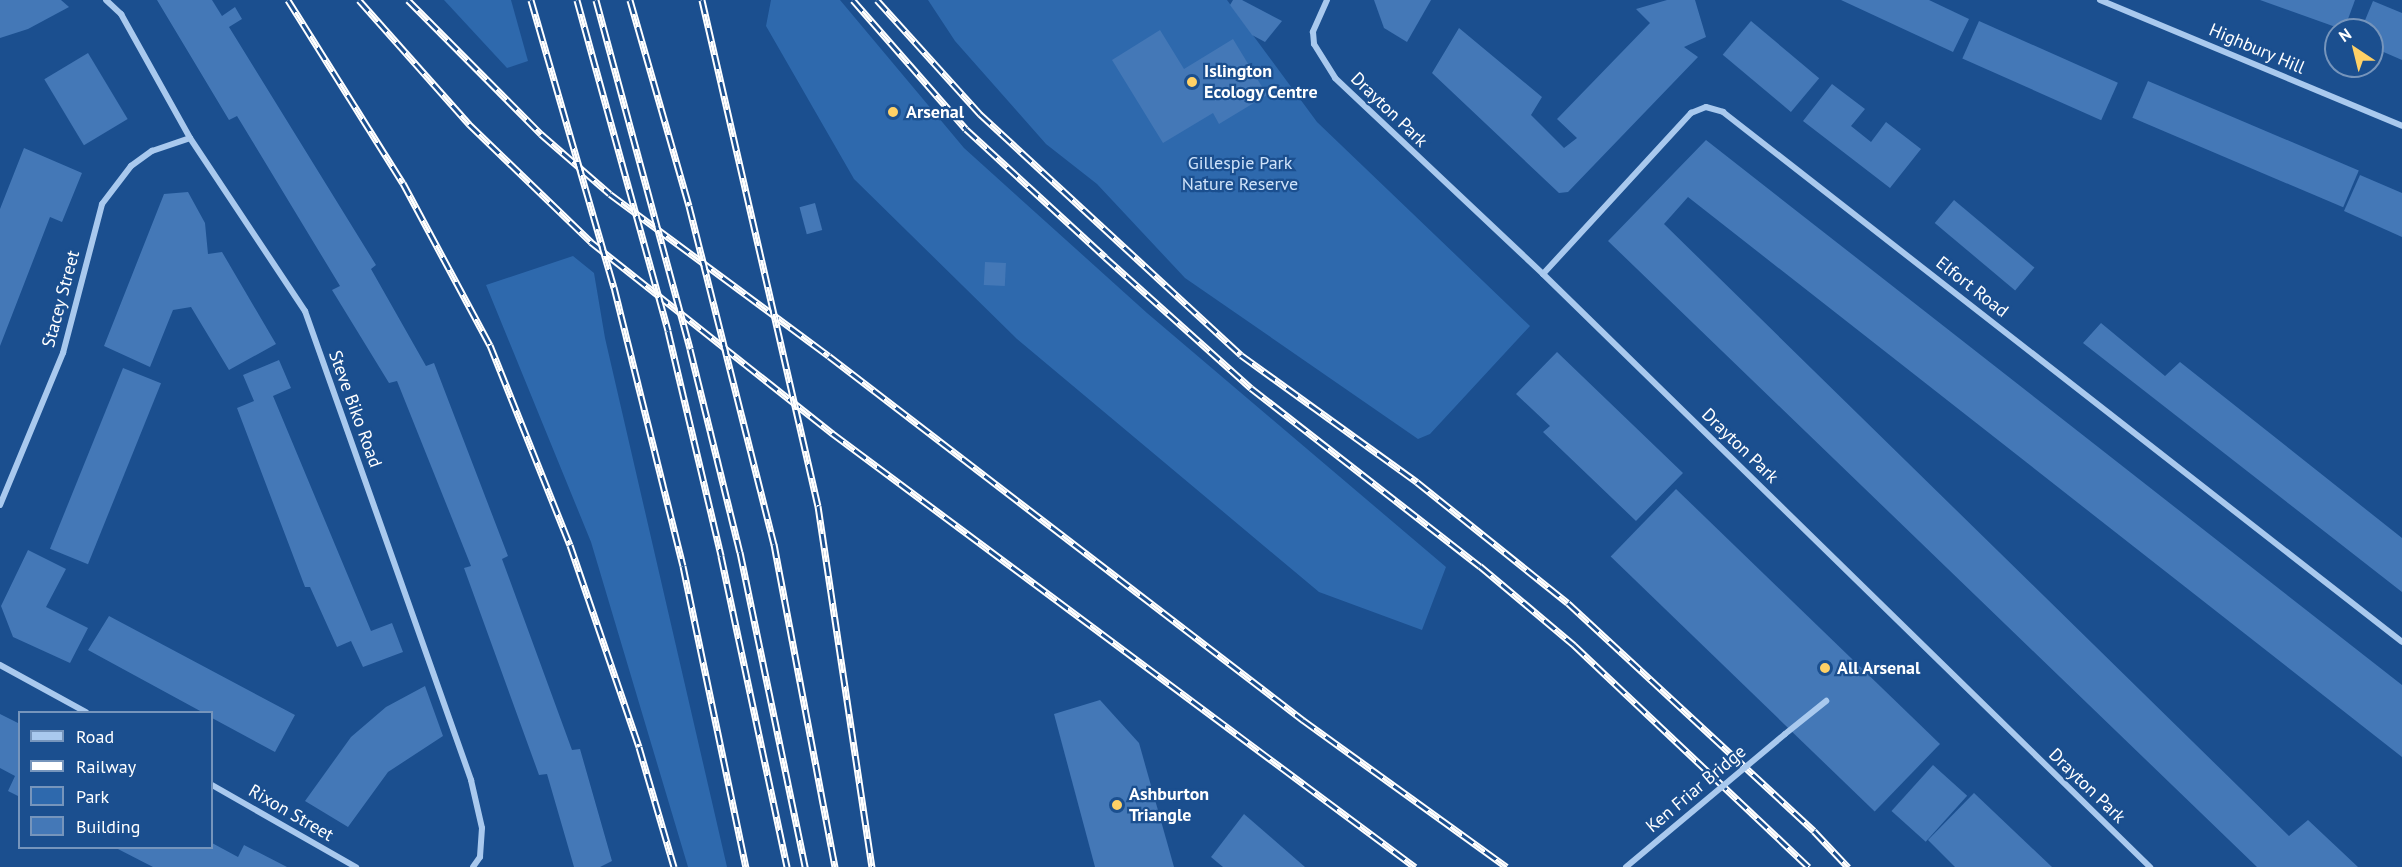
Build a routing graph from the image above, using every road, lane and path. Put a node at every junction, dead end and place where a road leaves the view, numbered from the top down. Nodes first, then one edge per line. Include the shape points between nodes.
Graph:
1 (106, 0) edge
2 (1327, 0) edge
3 (2100, 0) edge
4 (2402, 126) edge
5 (190, 138) junction
6 (1543, 274) junction
7 (0, 505) edge
8 (2402, 642) edge
9 (0, 665) edge
10 (1826, 701) dead end
11 (85, 711) edge
12 (213, 785) edge
13 (356, 867) edge
14 (473, 867) edge
15 (1626, 867) edge
16 (2150, 867) edge

1 - 5 street, Steve Biko Road via 121,14
2 - 6 street, Drayton Park via 1313,32 1314,44 1327,68
3 - 4 street, Highbury Hill
5 - 7 street, Stacey Street via 152,151 131,166 102,204 63,353
5 - 14 street, Steve Biko Road via 305,311 471,780 482,828 480,856
6 - 8 street, Elfort Road via 1691,113 1706,106 1723,112
6 - 16 street, Drayton Park
9 - 11 street
10 - 15 street, Ken Friar Bridge, bridge
12 - 13 street, Rixon Street

